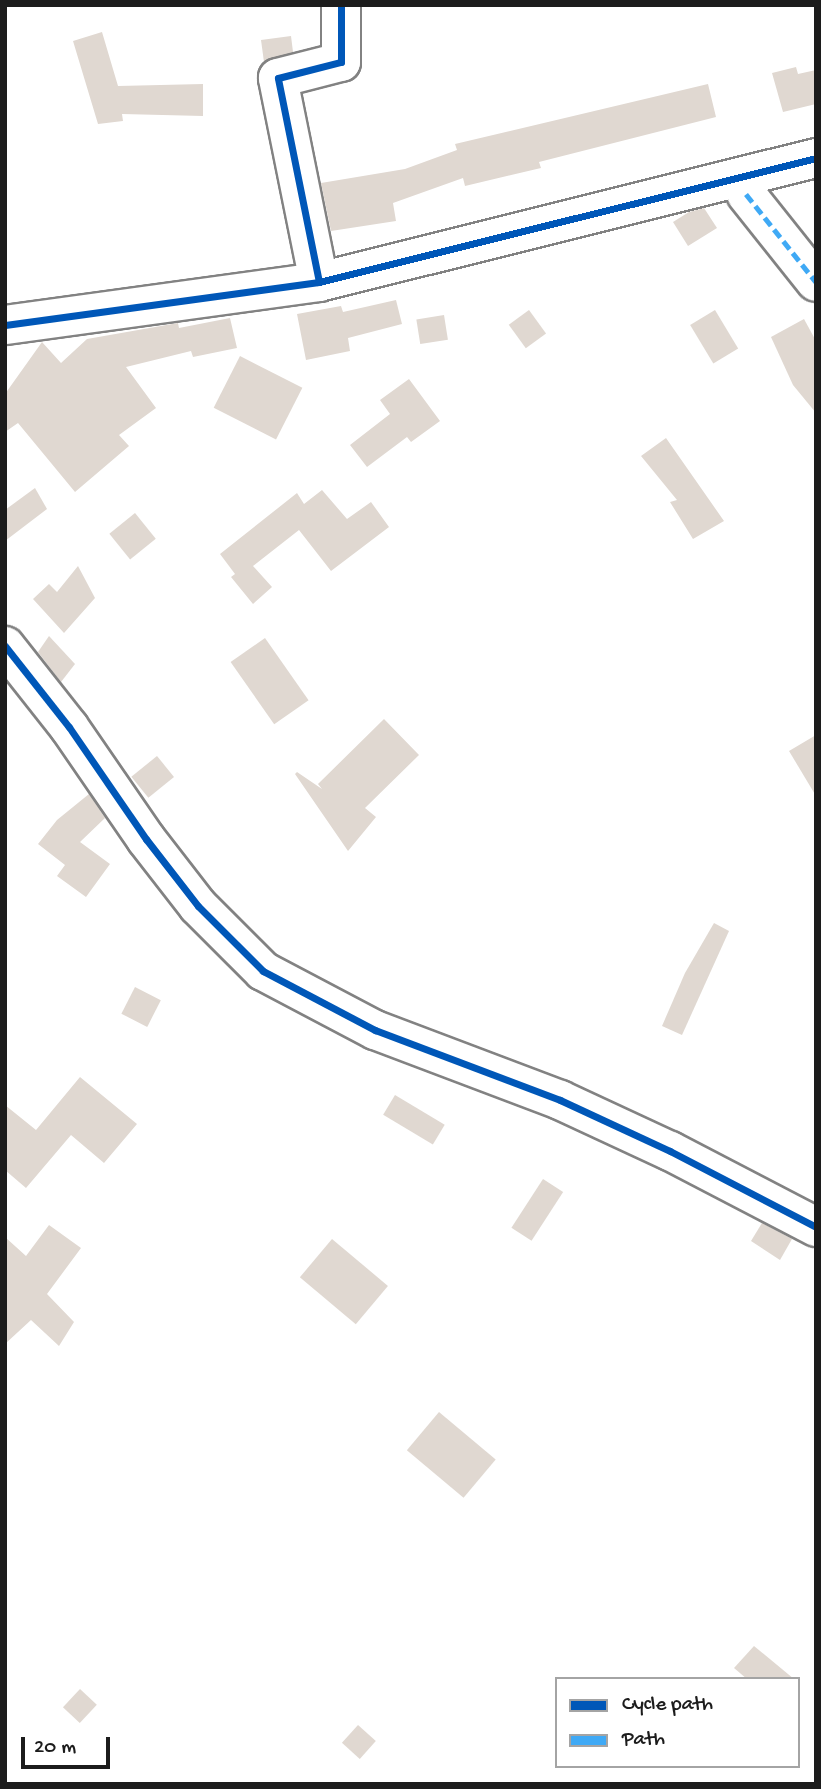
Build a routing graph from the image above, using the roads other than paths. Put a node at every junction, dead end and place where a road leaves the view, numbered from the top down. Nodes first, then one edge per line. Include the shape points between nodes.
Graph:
1 (341, 5) edge
2 (816, 158) edge
3 (746, 194) dead end
4 (319, 282) junction
5 (816, 282) edge
6 (5, 325) edge
7 (5, 646) edge
8 (816, 1227) edge

1 - 4 street via 341,62 278,78
2 - 4 street
3 - 5 street
4 - 6 street
7 - 8 street via 198,906 263,971 375,1030 572,1105

